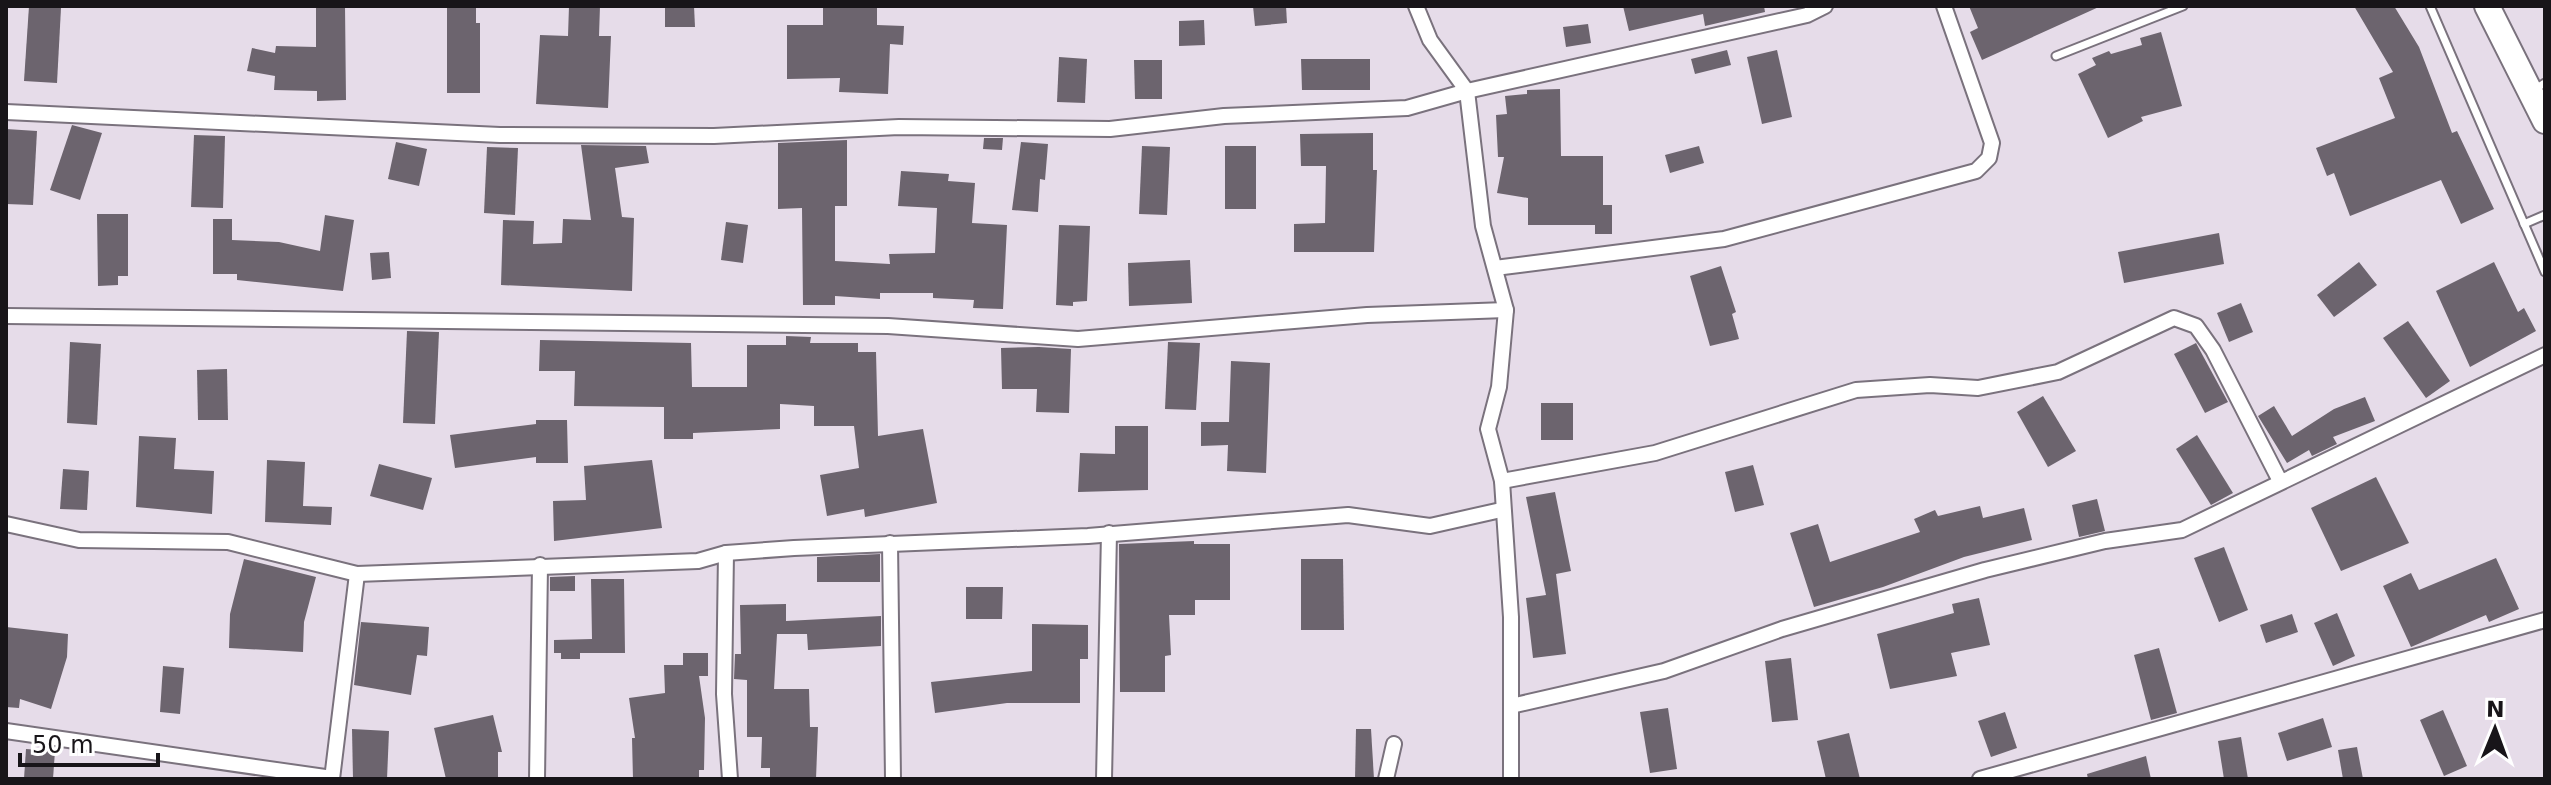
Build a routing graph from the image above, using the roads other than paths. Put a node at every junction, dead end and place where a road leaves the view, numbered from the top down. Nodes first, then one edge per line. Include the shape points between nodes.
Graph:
1 (1416, 6) edge
2 (1825, 6) edge
3 (1944, 6) edge
4 (2183, 6) edge
5 (2430, 6) edge
6 (2487, 6) edge
7 (2056, 56) dead end
8 (2538, 87) edge
9 (1467, 91) junction
10 (6, 112) edge
11 (2545, 121) edge
12 (2545, 215) edge
13 (2524, 224) junction
14 (1495, 268) junction
15 (2545, 272) edge
16 (1506, 310) junction
17 (6, 316) edge
18 (2545, 355) edge
19 (1502, 481) junction
20 (2280, 481) junction
21 (1501, 510) junction
22 (6, 524) edge
23 (1109, 533) junction
24 (890, 543) junction
25 (726, 553) junction
26 (540, 565) junction
27 (357, 574) junction
28 (2545, 620) edge
29 (1511, 706) junction
30 (6, 731) edge
31 (1394, 744) dead end
32 (332, 778) edge
33 (537, 779) edge
34 (730, 779) edge
35 (893, 779) edge
36 (1104, 779) edge
37 (1386, 779) edge
38 (1511, 779) edge
39 (1980, 779) edge

1 - 9 street via 1430,40
2 - 9 street via 1807,15
3 - 14 street via 1992,143 1989,158 1976,171 1724,239
4 - 7 lane
5 - 13 lane
6 - 8 highway
8 - 11 highway
9 - 10 street via 1407,108 1224,116 1110,129 899,127 714,136 500,135
9 - 14 street via 1483,226
12 - 13 lane
13 - 15 lane
14 - 16 street
16 - 17 street via 1352,316 1078,339 872,325
16 - 19 street via 1499,387 1488,429
18 - 20 street
19 - 20 street via 1655,453 1856,390 1978,388 2058,372 2174,318 2196,326 2213,350
19 - 21 street
20 - 29 street via 2182,530 2105,541 1985,570 1782,629 1664,671
21 - 23 street via 1430,526 1348,515
21 - 29 street via 1511,617
22 - 27 street via 79,540 228,542
23 - 24 street
23 - 36 street
24 - 25 street
24 - 35 street
25 - 26 street via 698,561
25 - 34 street via 724,694
26 - 27 street
26 - 33 street
27 - 32 street
28 - 39 street
29 - 38 street
30 - 32 street
31 - 37 street

